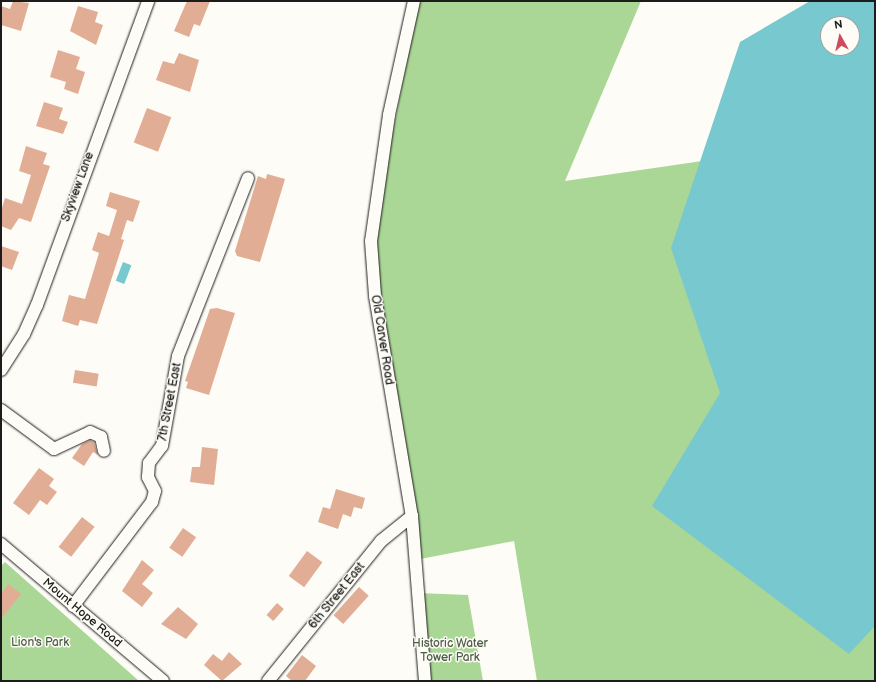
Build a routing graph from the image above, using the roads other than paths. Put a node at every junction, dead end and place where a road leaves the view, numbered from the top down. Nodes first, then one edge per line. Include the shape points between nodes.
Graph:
1 (148, 1) edge
2 (414, 1) edge
3 (248, 178) dead end
4 (1, 370) edge
5 (1, 410) edge
6 (104, 451) dead end
7 (412, 516) junction
8 (1, 544) edge
9 (73, 606) junction
10 (163, 681) edge
11 (268, 681) edge
12 (425, 681) edge

1 - 4 street, Skyview Lane via 37,305 24,334
2 - 7 street, Old Carver Road via 389,115 370,241 375,296
3 - 9 street, 7th Street East via 178,356 162,446 148,463 148,477 155,492 152,502
5 - 6 street via 54,449 90,432 101,437
7 - 11 street, 6th Street East via 381,541
7 - 12 street, Old Carver Road
8 - 9 street, Mount Hope Road
9 - 10 street, Mount Hope Road

